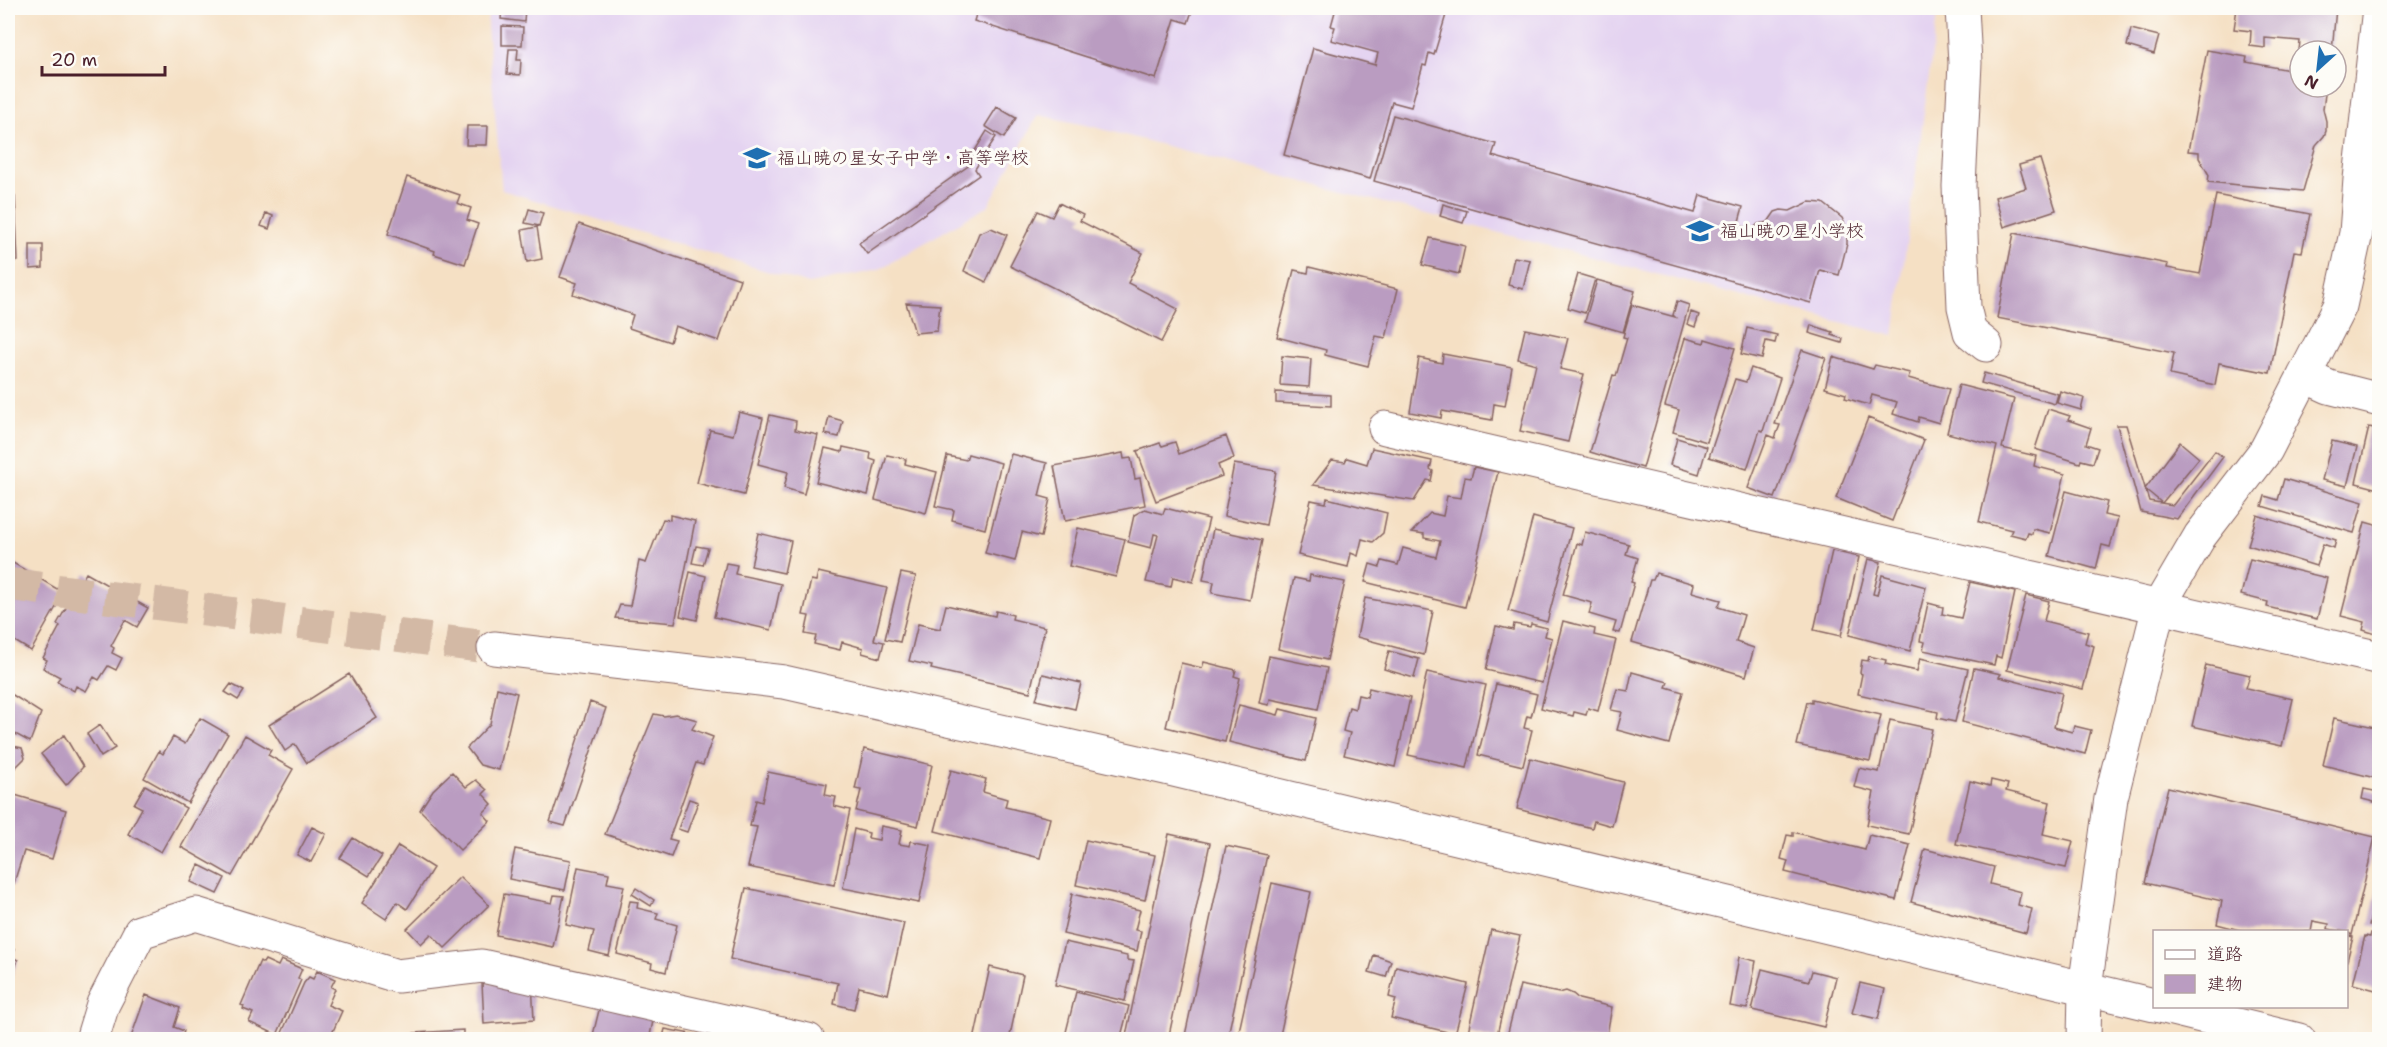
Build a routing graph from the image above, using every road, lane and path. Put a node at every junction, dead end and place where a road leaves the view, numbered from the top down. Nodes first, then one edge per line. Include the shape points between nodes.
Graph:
1 (1962, 8) edge
2 (2379, 8) edge
3 (2370, 180) edge
4 (1986, 345) dead end
5 (2305, 376) junction
6 (2379, 400) edge
7 (1385, 428) dead end
8 (2159, 606) junction
9 (494, 648) tunnel mouth
10 (2379, 657) edge
11 (2085, 988) junction
12 (2153, 1005) edge
13 (2168, 1008) edge
14 (92, 1040) edge
15 (808, 1040) edge
16 (2084, 1040) edge
17 (2299, 1040) edge

1 - 4 street via 1965,63 1959,186 1964,307 1970,332
2 - 3 street
3 - 5 street via 2340,306
5 - 6 street via 2329,387
5 - 8 street via 2266,450 2199,536
7 - 8 street
8 - 10 street
8 - 11 street via 2111,798
9 - 11 street via 784,682 1165,768
11 - 12 street
11 - 16 street
13 - 17 street
14 - 15 street via 103,1004 140,932 196,914 398,976 482,966

